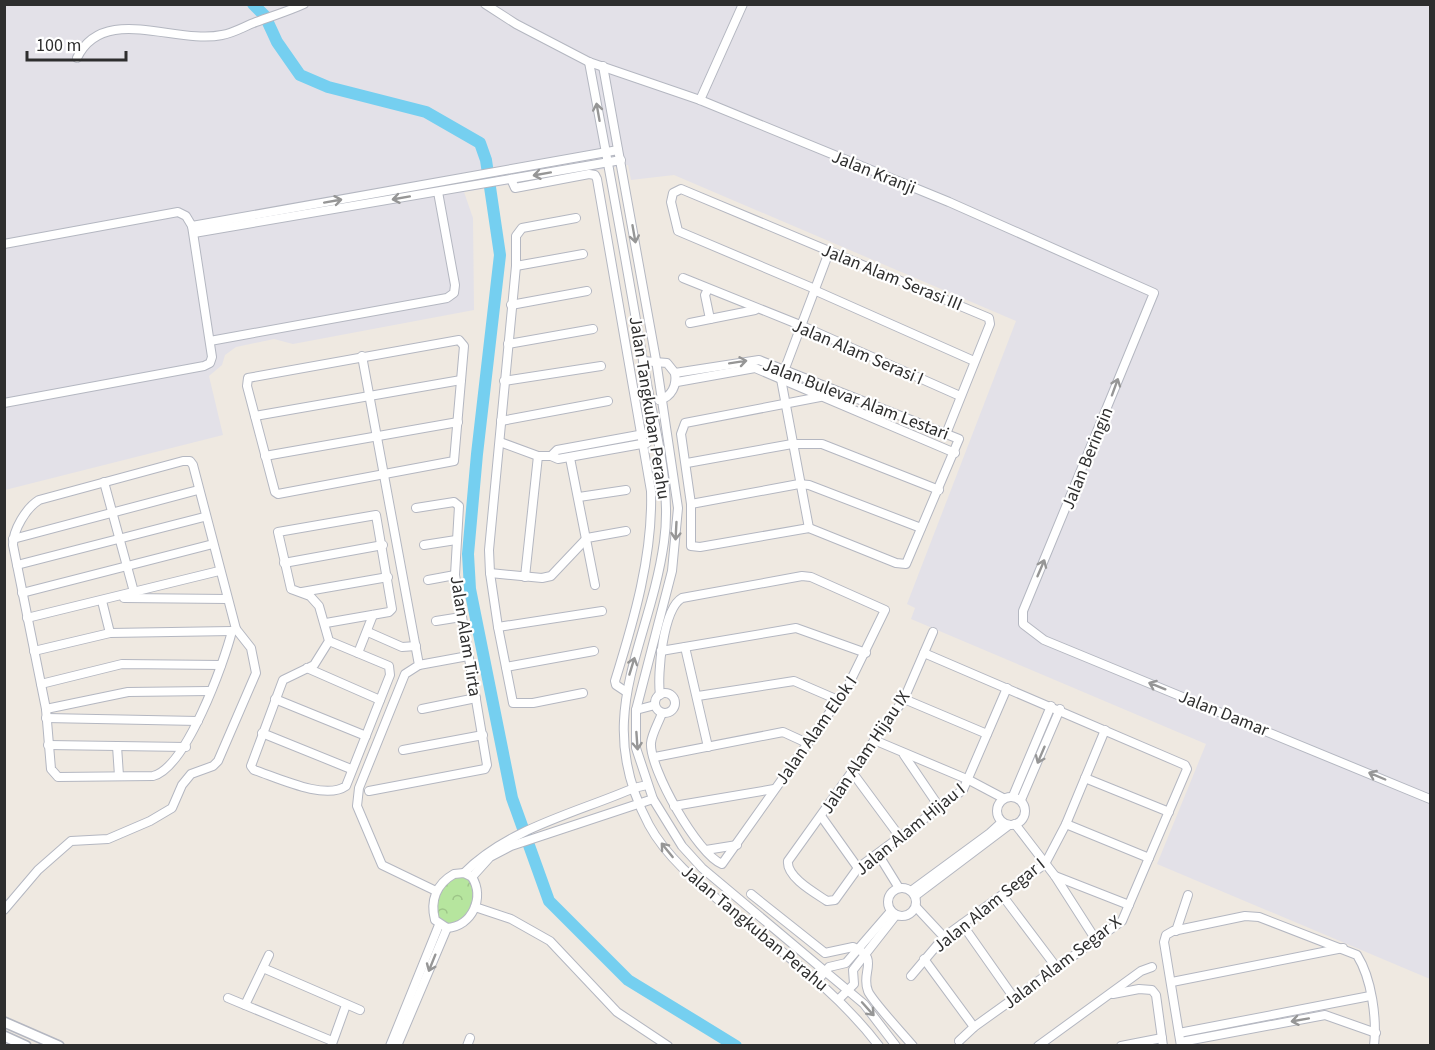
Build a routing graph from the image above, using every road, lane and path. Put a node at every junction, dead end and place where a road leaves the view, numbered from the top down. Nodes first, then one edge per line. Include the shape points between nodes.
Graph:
1 (304, 4) edge
2 (485, 4) edge
3 (743, 4) edge
4 (77, 58) dead end
5 (589, 62) junction
6 (603, 66) junction
7 (700, 100) junction
8 (618, 150) junction
9 (606, 152) junction
10 (621, 160) junction
11 (608, 162) junction
12 (507, 180) junction
13 (438, 192) junction
14 (576, 218) dead end
15 (193, 230) junction
16 (622, 240) junction
17 (4, 244) edge
18 (830, 252) junction
19 (611, 253) junction
20 (583, 254) dead end
21 (626, 261) junction
22 (516, 266) junction
23 (683, 279) dead end
24 (708, 289) junction
25 (814, 289) junction
26 (587, 291) dead end
27 (1154, 293) joint
28 (511, 305) junction
29 (756, 310) junction
30 (710, 319) junction
31 (690, 324) dead end
32 (800, 325) junction
33 (593, 329) dead end
34 (210, 341) junction
35 (508, 344) junction
36 (362, 356) junction
37 (656, 360) junction
38 (643, 361) junction
39 (974, 361) junction
40 (601, 366) dead end
41 (782, 370) junction
42 (678, 372) junction
43 (781, 379) junction
44 (461, 380) junction
45 (504, 381) junction
46 (679, 381) junction
47 (370, 396) junction
48 (960, 396) junction
49 (820, 397) junction
50 (662, 400) junction
51 (608, 401) dead end
52 (650, 401) junction
53 (4, 403) edge
54 (785, 404) junction
55 (255, 416) junction
56 (501, 421) junction
57 (458, 422) junction
58 (655, 432) junction
59 (643, 434) junction
60 (946, 434) junction
61 (377, 436) junction
62 (613, 440) junction
63 (500, 442) junction
64 (656, 442) junction
65 (645, 444) junction
66 (792, 444) junction
67 (614, 449) junction
68 (955, 453) junction
69 (265, 456) junction
70 (538, 456) junction
71 (551, 456) junction
72 (570, 458) junction
73 (687, 463) junction
74 (385, 474) junction
75 (104, 482) junction
76 (799, 484) junction
77 (198, 490) junction
78 (626, 490) dead end
79 (939, 490) junction
80 (579, 497) junction
81 (691, 504) junction
82 (416, 508) dead end
83 (112, 513) junction
84 (204, 517) junction
85 (809, 528) junction
86 (921, 528) junction
87 (626, 531) dead end
88 (587, 538) junction
89 (13, 539) junction
90 (120, 539) junction
91 (456, 540) junction
92 (213, 544) junction
93 (383, 545) junction
94 (424, 545) dead end
95 (647, 559) junction
96 (660, 562) junction
97 (284, 563) junction
98 (17, 565) junction
99 (127, 566) junction
100 (219, 571) junction
101 (490, 573) junction
102 (455, 575) junction
103 (388, 577) junction
104 (525, 577) junction
105 (428, 580) dead end
106 (595, 585) dead end
107 (134, 592) junction
108 (298, 592) junction
109 (22, 593) junction
110 (113, 598) junction
111 (227, 599) junction
112 (102, 601) junction
113 (602, 610) dead end
114 (373, 615) junction
115 (462, 616) junction
116 (647, 617) junction
117 (27, 618) junction
118 (659, 619) junction
119 (436, 621) dead end
120 (1022, 622) joint
121 (326, 623) junction
122 (498, 627) junction
123 (234, 630) junction
124 (369, 632) junction
125 (933, 632) dead end
126 (110, 633) junction
127 (329, 641) junction
128 (416, 646) junction
129 (685, 647) junction
130 (34, 651) junction
131 (594, 651) dead end
132 (661, 651) junction
133 (924, 652) junction
134 (358, 653) junction
135 (866, 653) junction
136 (468, 656) junction
137 (221, 664) junction
138 (420, 665) junction
139 (307, 668) junction
140 (506, 668) junction
141 (40, 684) junction
142 (1007, 688) junction
143 (625, 691) junction
144 (209, 692) junction
145 (583, 693) dead end
146 (660, 695) junction
147 (698, 696) junction
148 (476, 698) junction
149 (275, 699) junction
150 (904, 699) junction
151 (380, 700) junction
152 (838, 700) junction
153 (655, 705) junction
154 (1051, 706) junction
155 (422, 709) dead end
156 (1060, 709) junction
157 (636, 710) junction
158 (662, 712) junction
159 (46, 714) junction
160 (198, 720) junction
161 (1105, 730) junction
162 (262, 733) junction
163 (987, 734) junction
164 (483, 735) junction
165 (366, 736) junction
166 (874, 740) junction
167 (807, 743) junction
168 (48, 745) junction
169 (117, 746) junction
170 (186, 747) junction
171 (708, 747) junction
172 (404, 750) dead end
173 (903, 754) junction
174 (655, 757) junction
175 (351, 769) junction
176 (852, 771) junction
177 (118, 776) junction
178 (1085, 778) junction
179 (969, 780) junction
180 (647, 785) junction
181 (634, 788) junction
182 (774, 789) junction
183 (369, 791) dead end
184 (1003, 798) junction
185 (1017, 798) junction
186 (1430, 798) edge
187 (653, 799) junction
188 (640, 803) junction
189 (674, 806) junction
190 (940, 808) junction
191 (586, 809) junction
192 (1169, 812) junction
193 (821, 816) junction
194 (591, 819) junction
195 (1009, 824) junction
196 (1066, 824) junction
197 (900, 837) junction
198 (509, 842) junction
199 (737, 845) junction
200 (706, 850) junction
201 (878, 854) junction
202 (1149, 858) junction
203 (1045, 864) junction
204 (858, 868) junction
205 (464, 873) junction
206 (1055, 876) junction
207 (472, 877) junction
208 (900, 888) junction
209 (436, 891) junction
210 (751, 894) dead end
211 (913, 894) junction
212 (1002, 895) junction
213 (1188, 895) dead end
214 (734, 897) junction
215 (835, 900) joint
216 (725, 905) junction
217 (1129, 905) junction
218 (475, 907) junction
219 (916, 907) junction
220 (4, 910) edge
221 (893, 913) junction
222 (962, 924) junction
223 (443, 926) junction
224 (1176, 931) junction
225 (944, 937) junction
226 (1096, 940) junction
227 (1343, 948) junction
228 (858, 949) junction
229 (269, 955) dead end
230 (866, 955) junction
231 (924, 959) junction
232 (846, 963) junction
233 (1152, 967) dead end
234 (263, 968) junction
235 (1057, 968) junction
236 (826, 970) junction
237 (854, 970) junction
238 (911, 976) dead end
239 (818, 980) junction
240 (1172, 982) junction
241 (849, 990) junction
242 (1106, 995) junction
243 (1370, 996) junction
244 (228, 998) dead end
245 (1014, 998) junction
246 (839, 999) junction
247 (1327, 1004) junction
248 (245, 1005) junction
249 (346, 1005) junction
250 (360, 1010) dead end
251 (1325, 1016) junction
252 (4, 1022) edge
253 (974, 1027) junction
254 (1376, 1033) junction
255 (4, 1036) edge
256 (1050, 1037) junction
257 (1180, 1040) edge
258 (959, 1041) dead end
259 (1163, 1042) edge
260 (332, 1043) edge
261 (26, 1046) edge
262 (59, 1046) edge
263 (390, 1046) edge
264 (397, 1046) edge
265 (668, 1046) edge
266 (879, 1046) edge
267 (896, 1046) edge
268 (913, 1046) edge
269 (1038, 1046) edge
270 (1056, 1046) edge
271 (1121, 1046) edge
272 (1374, 1046) edge

1 - 4 street via 222,35 110,30 88,40
2 - 5 street, Jalan Kranji
3 - 7 street
5 - 6 street, Jalan Kranji
9 -> 5 street, Jalan Tangkuban Perahu
6 - 7 street, Jalan Kranji
6 - 8 street, Jalan Tangkuban Perahu
7 - 27 street, Jalan Kranji via 949,202
8 - 9 street
8 - 10 street, Jalan Tangkuban Perahu
9 - 11 street, Jalan Tangkuban Perahu
15 -> 9 street
10 - 11 street
10 -> 37 street, Jalan Tangkuban Perahu
11 -> 12 street
11 - 16 street, Jalan Tangkuban Perahu
12 - 13 street
12 - 19 street via 515,188 595,175
13 -> 15 street
13 - 34 street via 455,285 454,293 447,298
14 - 22 street via 517,231
15 - 17 street via 186,216 178,212
15 - 34 street
16 - 19 street
16 - 21 street, Jalan Tangkuban Perahu
18 - 25 street
18 - 25 street, Jalan Alam Serasi III via 681,189 676,189 671,199 678,231
18 - 39 street, Jalan Alam Serasi III via 989,318
19 - 21 street
19 - 59 street
20 - 22 street
21 - 38 street, Jalan Tangkuban Perahu
22 - 28 street
23 - 24 street, Jalan Alam Serasi I
24 - 29 street, Jalan Alam Serasi I
24 - 30 street via 705,295
25 - 32 street
25 - 39 street
26 - 28 street
120 -> 27 street, Jalan Beringin via 1023,611
28 - 35 street
29 - 30 street, Jalan Alam Serasi I
29 - 32 street, Jalan Alam Serasi I
30 - 31 street, Jalan Alam Serasi I
32 - 41 street
32 - 48 street, Jalan Alam Serasi I
33 - 35 street
34 - 53 street via 212,357 204,366
35 - 45 street
36 - 44 street via 462,341
36 - 47 street
36 - 55 street via 248,378
37 - 38 street
37 - 42 street
37 - 50 street, Jalan Tangkuban Perahu
38 - 52 street, Jalan Tangkuban Perahu
39 - 48 street, Jalan Alam Serasi III
40 - 45 street
42 -> 41 street, Jalan Bulevar Alam Lestari via 751,360
41 - 43 street
41 - 60 street, Jalan Bulevar Alam Lestari
42 - 46 street
43 - 46 street, Jalan Bulevar Alam Lestari via 755,368
43 - 49 street, Jalan Bulevar Alam Lestari
43 - 54 street
44 - 47 street
44 - 57 street
45 - 56 street
46 - 50 street
47 - 55 street
47 - 61 street
48 - 60 street, Jalan Alam Serasi III
49 - 54 street
49 - 68 street, Jalan Bulevar Alam Lestari
50 - 52 street
50 -> 118 street, Jalan Tangkuban Perahu via 678,508 672,571
51 - 56 street
52 - 58 street, Jalan Tangkuban Perahu
54 - 66 street
54 - 73 street via 690,421 681,428
55 - 69 street
56 - 63 street
57 - 61 street
57 - 74 street via 454,461
58 - 59 street
58 - 64 street, Jalan Tangkuban Perahu
59 - 62 street
59 - 65 street
60 - 68 street, Jalan Bulevar Alam Lestari via 959,440
61 - 69 street
61 - 74 street
62 - 67 street
62 - 71 street via 557,450
63 - 70 street
63 - 101 street
64 - 65 street
64 - 96 street, Jalan Tangkuban Perahu via 666,507
65 - 67 street
65 - 95 street via 652,521
66 - 73 street
66 - 76 street
66 - 79 street via 822,444
67 - 72 street
68 - 79 street
69 - 74 street via 278,494
70 - 71 street
70 - 104 street
71 - 72 street
72 - 80 street
73 - 81 street
74 - 128 street
75 - 77 street via 190,461
75 - 83 street
75 - 89 street via 39,500 30,506
76 - 81 street
76 - 85 street
76 - 86 street via 820,488
77 - 83 street
77 - 84 street
78 - 80 street
79 - 86 street
80 - 88 street
81 - 85 street via 691,546
82 - 91 street, Jalan Alam Tirta via 458,503
83 - 89 street
83 - 90 street
84 - 90 street
84 - 92 street
85 - 86 street via 906,564
87 - 88 street
88 - 104 street via 556,573 542,578
88 - 106 street
89 - 98 street
90 - 98 street
90 - 99 street
91 - 94 street
91 - 102 street, Jalan Alam Tirta
92 - 99 street
92 - 100 street
93 - 97 street
93 - 97 street via 376,515 278,532
93 - 103 street
95 - 96 street
95 - 143 street via 615,681
96 - 116 street, Jalan Tangkuban Perahu
97 - 108 street via 291,589
98 - 109 street
99 - 107 street
99 - 109 street
100 - 107 street
100 - 111 street
101 - 104 street
101 - 122 street
102 - 105 street
102 - 115 street, Jalan Alam Tirta
103 - 108 street
103 - 114 street via 392,609
107 - 110 street
108 - 121 street via 315,600
109 - 117 street
110 - 111 street
110 - 112 street
111 - 123 street
112 - 117 street
112 - 126 street
113 - 122 street
114 - 121 street
114 - 124 street
115 - 119 street
115 - 136 street, Jalan Alam Tirta
116 - 118 street
143 -> 116 street, Jalan Tangkuban Perahu
117 - 130 street
118 - 157 street, Jalan Tangkuban Perahu
186 -> 120 street, Jalan Damar via 1044,639 1026,629
121 - 127 street
122 - 140 street
123 - 126 street
123 - 137 street
123 - 220 street via 251,648 256,673 218,761 191,774 172,808 150,821 108,839 71,841 38,870
124 - 128 street via 402,647
124 - 134 street
125 - 133 street, Jalan Alam Hijau IX
126 - 130 street
127 - 134 street
127 - 139 street via 320,659
128 - 138 street
129 - 132 street
129 - 135 street via 796,628
129 - 147 street
130 - 141 street
131 - 140 street
132 - 135 street, Jalan Alam Elok I via 675,604 682,598 802,576 885,610
132 - 146 street via 657,678
133 - 142 street
133 - 150 street, Jalan Alam Hijau IX
134 - 151 street via 389,666
135 - 152 street, Jalan Alam Elok I
136 - 138 street
136 - 148 street, Jalan Alam Tirta
137 - 141 street via 122,664
137 - 144 street
138 - 209 street via 405,675 359,788 357,802 382,865
139 - 149 street via 286,676
139 - 151 street
140 - 145 street via 512,702 516,705
141 - 159 street
142 - 154 street
142 - 163 street, Jalan Alam Hijau I
143 - 181 street, Jalan Tangkuban Perahu via 624,747
144 - 159 street via 128,693
144 - 160 street
146 - 153 street
146 - 158 street via 670,695 675,704 668,712
147 - 152 street via 789,681
147 - 171 street
148 - 155 street
148 - 164 street, Jalan Alam Tirta
149 - 162 street
149 - 165 street
150 - 163 street
150 - 166 street, Jalan Alam Hijau IX
151 - 165 street
152 - 167 street, Jalan Alam Elok I
153 - 157 street
153 - 158 street
154 - 156 street
154 - 185 street
156 - 161 street
156 -> 185 street
157 -> 180 street, Jalan Tangkuban Perahu via 636,748
158 - 174 street via 651,743
159 - 160 street
159 - 168 street
160 - 170 street
161 - 178 street, Jalan Alam Segar I
161 - 192 street, Jalan Alam Segar X via 1185,765 1187,769
162 - 175 street
162 - 175 street via 251,766 254,770 315,790 334,791 346,786
163 - 179 street, Jalan Alam Hijau I
164 - 172 street
164 - 183 street, Jalan Alam Tirta via 485,769
165 - 175 street
166 - 173 street
166 - 176 street, Jalan Alam Hijau IX
167 - 171 street via 783,732
167 - 182 street, Jalan Alam Elok I
168 - 169 street
168 - 177 street via 53,774 58,777
169 - 170 street
169 - 177 street
170 - 177 street via 159,774
171 - 174 street
173 - 179 street
173 - 190 street
174 - 189 street
176 - 193 street, Jalan Alam Hijau IX
176 - 197 street
178 - 192 street
178 - 196 street, Jalan Alam Segar I
179 - 184 street
179 - 190 street, Jalan Alam Hijau I via 963,790
180 - 181 street
180 - 187 street, Jalan Tangkuban Perahu
181 - 188 street, Jalan Tangkuban Perahu
181 - 191 street
182 - 189 street
182 - 199 street, Jalan Alam Elok I
184 - 185 street
184 - 195 street via 997,807
185 - 195 street via 1024,805 1024,817
187 - 188 street
187 - 214 street, Jalan Tangkuban Perahu via 682,846
188 - 194 street
216 -> 188 street, Jalan Tangkuban Perahu via 671,854 650,826
189 - 200 street via 687,829
190 - 197 street, Jalan Alam Hijau I
191 - 194 street
191 - 198 street
192 - 202 street, Jalan Alam Segar X
193 - 204 street
193 - 215 street, Jalan Alam Hijau IX via 789,857 787,866 813,892 827,901
194 - 198 street
195 - 203 street
195 - 211 street via 990,833
196 - 202 street
196 - 203 street, Jalan Alam Segar I
197 - 201 street, Jalan Alam Hijau I
198 - 205 street via 479,858
198 - 207 street
199 - 200 street
199 - 200 street, Jalan Alam Elok I via 722,864
201 - 204 street, Jalan Alam Hijau I
201 - 208 street
202 - 217 street, Jalan Alam Segar X
203 - 206 street
203 - 212 street, Jalan Alam Segar I
204 - 215 street, Jalan Alam Hijau I
205 - 207 street
205 - 209 street via 446,878
206 - 217 street
206 - 226 street
207 - 218 street via 478,892
208 - 211 street
208 - 221 street via 889,897
209 - 223 street via 432,910
210 - 228 street via 825,953 848,947
211 - 219 street
212 - 222 street, Jalan Alam Segar I
212 - 235 street
213 - 224 street
214 - 216 street
214 - 236 street, Jalan Tangkuban Perahu
216 - 239 street, Jalan Tangkuban Perahu
217 - 226 street, Jalan Alam Segar X via 1119,924
218 - 223 street via 460,925
218 - 265 street via 522,924 550,941 617,1012
219 - 221 street via 908,915
219 - 225 street
221 - 228 street
221 - 230 street
222 - 225 street, Jalan Alam Segar I
222 - 245 street
223 - 263 street
223 -> 264 street
224 - 227 street via 1253,916
224 - 240 street via 1166,935 1164,942
225 - 231 street, Jalan Alam Segar I
226 - 235 street, Jalan Alam Segar X
227 - 240 street
227 - 243 street via 1360,960
228 - 230 street
228 - 232 street
229 - 234 street
230 - 237 street
230 - 268 street via 868,991
231 - 238 street, Jalan Alam Segar I
231 - 253 street
232 - 236 street
232 - 237 street
233 - 242 street
234 - 248 street
234 - 249 street
235 - 245 street, Jalan Alam Segar X
236 - 239 street
236 - 241 street, Jalan Tangkuban Perahu
237 - 241 street via 855,980
239 - 246 street, Jalan Tangkuban Perahu
240 - 257 street
241 - 246 street
241 -> 267 street, Jalan Tangkuban Perahu
242 - 256 street
242 - 259 street via 1152,990
243 - 247 street
243 - 254 street
244 - 248 street
245 - 253 street, Jalan Alam Segar X
246 - 266 street, Jalan Tangkuban Perahu
247 - 251 street
247 - 257 street
248 - 260 street
249 - 250 street
249 - 260 street
251 - 254 street
251 -> 257 street
252 - 262 street
253 - 258 street, Jalan Alam Segar X
254 - 272 street
255 - 261 street
256 - 269 street
256 - 270 street
259 - 271 street

